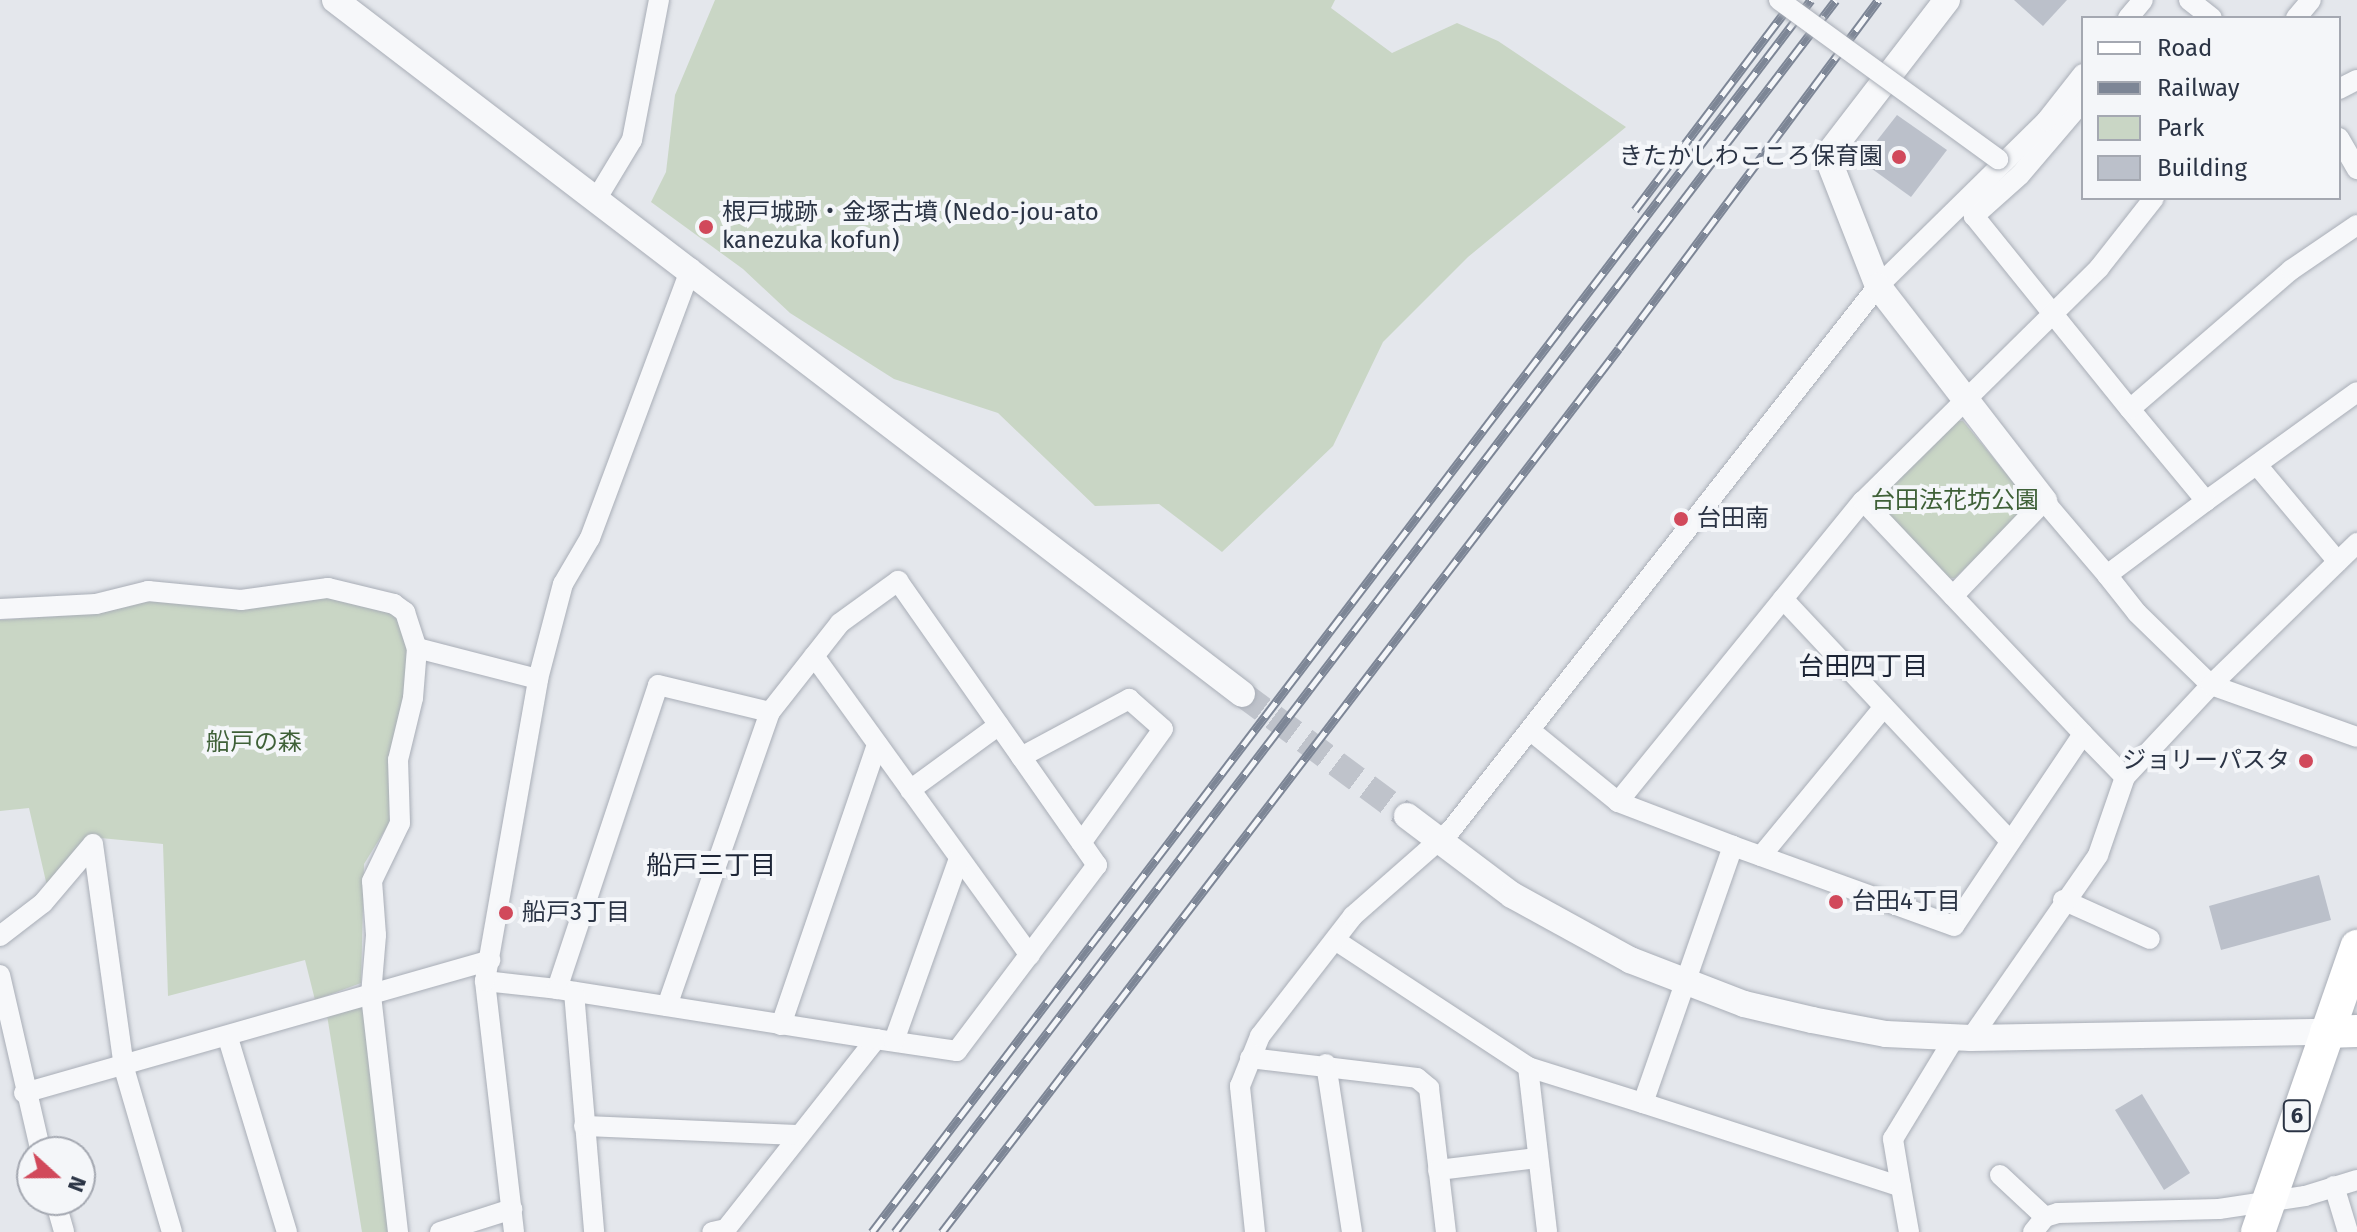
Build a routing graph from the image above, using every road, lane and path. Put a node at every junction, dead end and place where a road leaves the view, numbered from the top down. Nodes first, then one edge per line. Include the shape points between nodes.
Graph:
1 (335, 0) edge
2 (659, 0) edge
3 (1779, 0) edge
4 (1947, 0) edge
5 (2143, 0) edge
6 (2189, 0) edge
7 (2311, 0) edge
8 (2130, 16) edge
9 (2209, 16) edge
10 (2298, 16) edge
11 (2081, 76) edge
12 (2081, 103) edge
13 (2341, 141) edge
14 (2000, 161) junction
15 (2357, 169) edge
16 (597, 198) junction
17 (2152, 200) edge
18 (2357, 225) edge
19 (691, 268) junction
20 (1878, 286) junction
21 (2052, 314) junction
22 (2357, 392) edge
23 (1962, 400) junction
24 (2130, 409) junction
25 (2257, 465) junction
26 (1863, 501) junction
27 (2044, 501) junction
28 (2206, 501) junction
29 (2357, 543) edge
30 (2338, 562) junction
31 (2107, 575) junction
32 (1953, 596) junction
33 (1783, 599) junction
34 (0, 609) edge
35 (417, 648) junction
36 (814, 656) junction
37 (538, 679) junction
38 (2211, 685) junction
39 (1242, 694) tunnel mouth
40 (1884, 707) junction
41 (770, 712) junction
42 (999, 725) junction
43 (1531, 731) junction
44 (2083, 734) junction
45 (2357, 737) edge
46 (877, 744) junction
47 (1021, 757) junction
48 (2125, 777) junction
49 (910, 790) junction
50 (1618, 802) junction
51 (1407, 816) tunnel mouth
52 (1440, 840) junction
53 (2010, 841) junction
54 (1081, 843) junction
55 (1733, 846) junction
56 (1761, 856) junction
57 (959, 858) junction
58 (2063, 900) junction
59 (0, 936) edge
60 (2150, 939) dead end
61 (1335, 940) junction
62 (2357, 947) edge
63 (1030, 955) junction
64 (490, 960) junction
65 (0, 975) edge
66 (485, 981) junction
67 (1683, 983) junction
68 (565, 990) junction
69 (371, 995) junction
70 (667, 1006) junction
71 (781, 1025) junction
72 (2342, 1032) edge
73 (228, 1038) junction
74 (1963, 1038) junction
75 (885, 1040) junction
76 (1250, 1058) junction
77 (1326, 1064) junction
78 (1528, 1067) junction
79 (124, 1068) junction
80 (24, 1093) junction
81 (1643, 1103) junction
82 (584, 1126) junction
83 (799, 1135) junction
84 (36, 1136) edge
85 (1537, 1158) junction
86 (1438, 1170) junction
87 (2000, 1175) dead end
88 (2357, 1180) edge
89 (2334, 1186) junction
90 (1901, 1187) junction
91 (512, 1209) junction
92 (2264, 1216) edge
93 (2039, 1224) edge
94 (172, 1232) edge
95 (287, 1232) edge
96 (398, 1232) edge
97 (440, 1232) edge
98 (514, 1232) edge
99 (594, 1232) edge
100 (712, 1232) edge
101 (1255, 1232) edge
102 (1352, 1232) edge
103 (1446, 1232) edge
104 (1547, 1232) edge
105 (1909, 1232) edge
106 (2352, 1232) edge

1 - 16 street
2 - 16 street via 632,140
3 - 14 street, bridge
4 - 20 street via 1827,156
5 - 8 street
6 - 9 street
7 - 10 street
11 - 14 street
12 - 21 street via 2020,175 1974,216
13 - 15 street
14 - 20 street
16 - 19 street
17 - 21 street via 2099,268
18 - 24 street via 2291,270
19 - 37 street via 590,538 563,584
19 - 39 street
20 - 23 street
20 - 43 street
21 - 23 street
21 - 24 street
22 - 25 street
23 - 26 street
23 - 27 street
24 - 28 street
25 - 28 street
25 - 30 street
26 - 32 street
26 - 33 street
27 - 31 street
27 - 32 street
28 - 31 street
29 - 30 street
30 - 38 street
31 - 38 street via 2137,613
32 - 44 street
33 - 40 street
33 - 50 street
34 - 35 street via 96,604 148,591 241,600 328,588 394,604 405,612
35 - 37 street
35 - 69 street via 413,698 398,760 400,823 372,881 376,935
36 - 41 street
36 - 42 street via 840,623 898,581
36 - 46 street
37 - 64 street
38 - 45 street
38 - 48 street
40 - 53 street
40 - 56 street
41 - 68 street via 658,685
41 - 70 street
42 - 47 street
42 - 49 street
43 - 50 street
43 - 52 street
44 - 48 street
44 - 53 street
46 - 49 street
46 - 71 street
47 - 54 street
47 - 54 street via 1129,699 1163,729
48 - 58 street via 2098,855
49 - 57 street
50 - 55 street
51 - 52 street
52 - 61 street via 1353,916
52 - 67 street via 1567,928
53 - 56 street via 1954,926
54 - 63 street via 1097,865
55 - 56 street
55 - 67 street
57 - 63 street
57 - 75 street
58 - 60 street
58 - 74 street
59 - 79 street via 43,903 93,844
61 - 76 street via 1260,1036
61 - 78 street
62 - 72 highway, 6
63 - 75 street via 957,1051
64 - 66 street
64 - 69 street
65 - 80 street
66 - 68 street
66 - 91 street
67 - 74 street via 1812,1020 1886,1034
67 - 81 street
68 - 70 street
68 - 82 street
69 - 73 street
69 - 96 street
70 - 71 street
71 - 75 street
72 - 74 street
72 - 92 highway, 6
73 - 79 street
73 - 95 street
74 - 90 street via 1893,1139
75 - 83 street
76 - 77 street
76 - 101 street via 1240,1086 1240,1112
77 - 86 street via 1417,1078 1429,1088
77 - 102 street
78 - 81 street
78 - 85 street
79 - 80 street
79 - 94 street
80 - 84 street
81 - 90 street
82 - 83 street
82 - 99 street
83 - 100 street via 726,1229
85 - 86 street
85 - 104 street
86 - 103 street
87 - 93 street
88 - 89 street
89 - 92 street
89 - 106 street
90 - 105 street
91 - 97 street
91 - 98 street
92 - 93 street via 2219,1209

